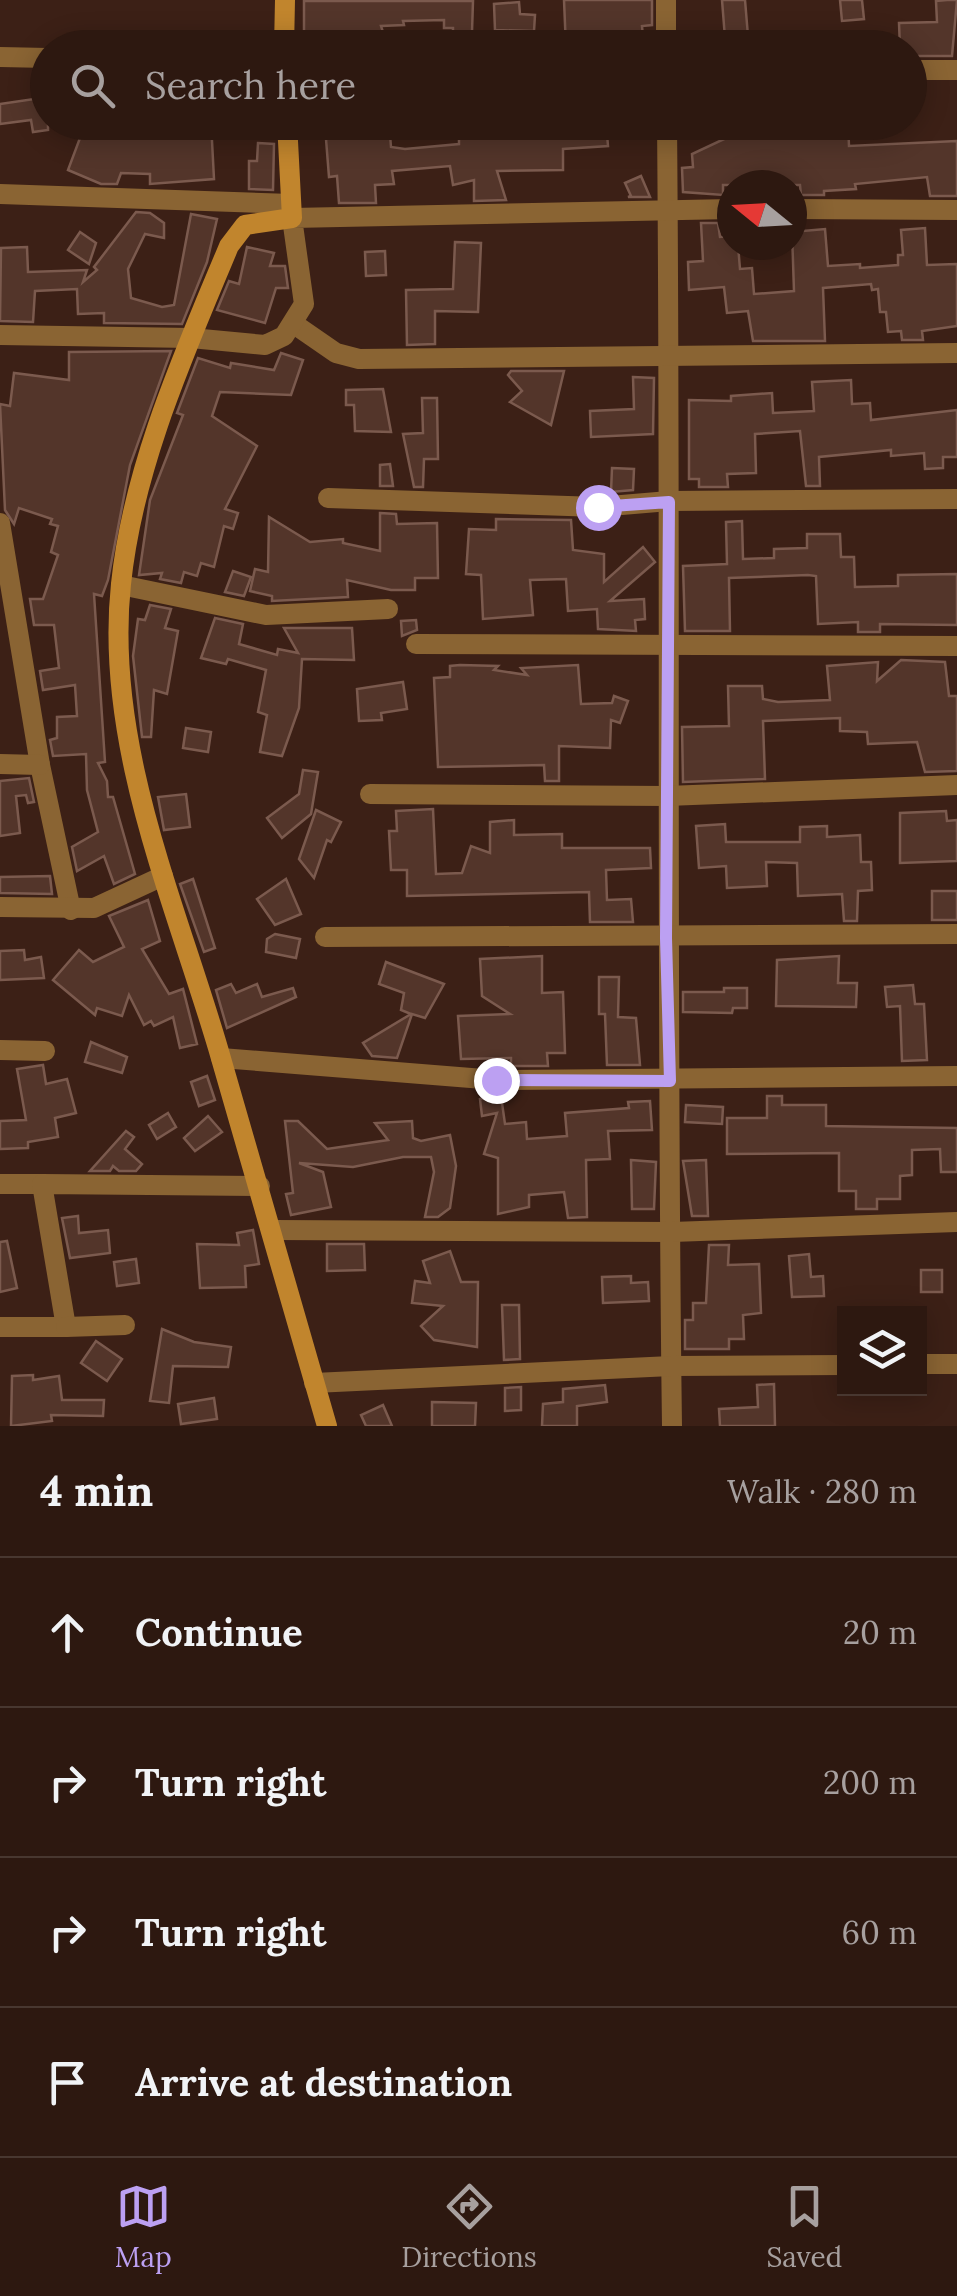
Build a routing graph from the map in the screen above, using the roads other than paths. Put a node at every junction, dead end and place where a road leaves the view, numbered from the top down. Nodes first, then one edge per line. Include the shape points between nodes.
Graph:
1 (285, 0) edge
2 (666, 0) edge
3 (284, 30) edge
4 (666, 30) edge
5 (0, 57) edge
6 (30, 58) edge
7 (927, 70) edge
8 (957, 70) edge
9 (288, 140) edge
10 (666, 140) edge
11 (0, 194) edge
12 (668, 209) junction
13 (717, 209) edge
14 (807, 210) edge
15 (957, 210) edge
16 (292, 211) junction
17 (294, 324) junction
18 (0, 336) edge
19 (190, 338) junction
20 (957, 353) edge
21 (670, 356) junction
22 (328, 498) dead end
23 (957, 498) edge
24 (669, 502) junction
25 (0, 523) edge
26 (120, 584) junction
27 (388, 609) dead end
28 (8, 631) edge
29 (416, 644) dead end
30 (957, 646) edge
31 (666, 648) junction
32 (0, 764) edge
33 (40, 765) junction
34 (957, 785) edge
35 (370, 794) dead end
36 (667, 796) junction
37 (163, 876) junction
38 (0, 908) edge
39 (71, 910) junction
40 (957, 934) edge
41 (325, 936) dead end
42 (666, 938) junction
43 (0, 1050) edge
44 (45, 1051) dead end
45 (221, 1058) junction
46 (957, 1076) edge
47 (670, 1081) junction
48 (0, 1184) edge
49 (42, 1184) junction
50 (260, 1186) junction
51 (957, 1222) edge
52 (274, 1230) junction
53 (672, 1232) junction
54 (124, 1325) dead end
55 (66, 1326) junction
56 (0, 1327) edge
57 (927, 1364) edge
58 (957, 1364) edge
59 (837, 1365) edge
60 (672, 1366) junction
61 (314, 1382) junction
62 (327, 1426) edge
63 (672, 1426) edge

1 - 3 street
2 - 4 street
5 - 6 street
7 - 8 street
9 - 16 street
10 - 12 street
11 - 16 street
12 - 13 street
12 - 16 street
12 - 21 street
14 - 15 street
16 - 17 street via 304,304
16 - 19 street via 245,224
17 - 19 street via 265,345
17 - 21 street via 336,353 359,359
18 - 19 street
19 - 26 street via 164,406
20 - 21 street
21 - 24 street
22 - 24 street via 598,507
23 - 24 street
24 - 31 street
25 - 28 street
26 - 27 street via 266,615
26 - 37 street via 126,718
28 - 33 street
29 - 31 street
30 - 31 street
31 - 36 street
32 - 33 street
33 - 39 street
34 - 36 street
35 - 36 street
36 - 42 street
37 - 39 street via 94,908
37 - 45 street
38 - 39 street
40 - 42 street
41 - 42 street
42 - 47 street
43 - 44 street
45 - 47 street via 496,1080
45 - 50 street
46 - 47 street
47 - 53 street
48 - 49 street
49 - 50 street
49 - 55 street
50 - 52 street
51 - 53 street
52 - 53 street
52 - 61 street
53 - 60 street
54 - 55 street
55 - 56 street
57 - 58 street
59 - 60 street
60 - 61 street
60 - 63 street
61 - 62 street

